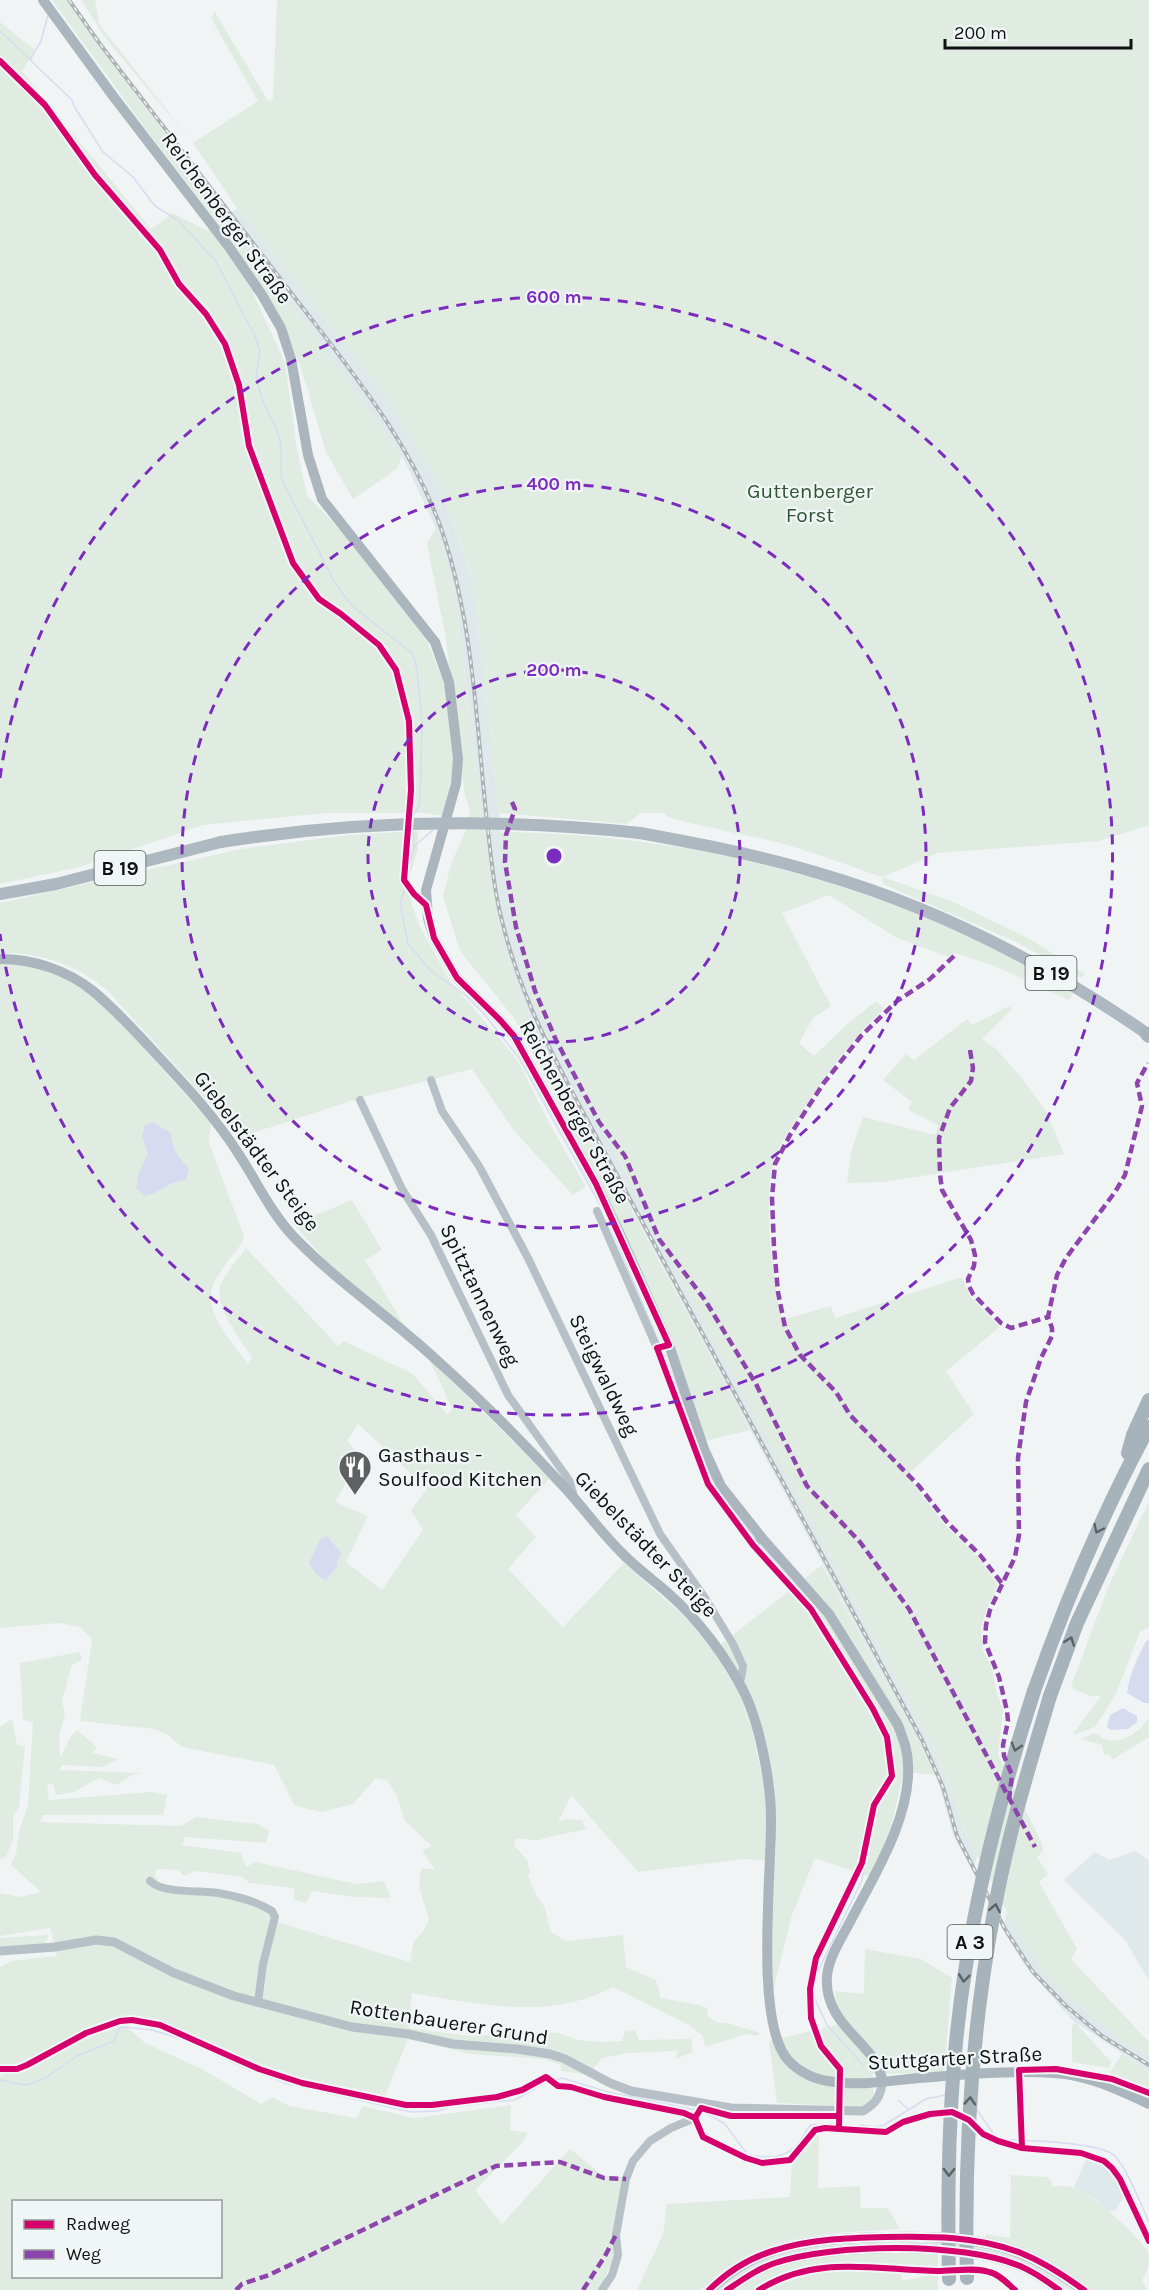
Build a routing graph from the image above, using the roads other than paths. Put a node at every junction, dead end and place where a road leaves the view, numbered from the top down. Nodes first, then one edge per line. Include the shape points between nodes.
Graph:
1 (43, 0) edge
2 (0, 894) edge
3 (0, 959) edge
4 (1148, 1035) edge
5 (431, 1080) dead end
6 (360, 1100) dead end
7 (597, 1210) dead end
8 (663, 1346) junction
9 (1149, 1400) edge
10 (1149, 1427) edge
11 (1149, 1469) edge
12 (1149, 1479) edge
13 (1119, 1484) junction
14 (1136, 1494) junction
15 (576, 1500) junction
16 (737, 1680) junction
17 (150, 1881) dead end
18 (0, 1951) edge
19 (258, 2002) junction
20 (830, 2082) joint
21 (882, 2082) junction
22 (1149, 2104) edge
23 (703, 2105) junction
24 (967, 2284) edge
25 (950, 2285) edge
26 (602, 2290) edge
27 (709, 2290) edge
28 (727, 2290) edge
29 (1059, 2290) edge
30 (1084, 2290) edge

1 - 8 main road, Reichenberger Straße via 261,295 281,328 291,359 308,455 322,499 435,642 449,681 458,759 456,784 426,890 434,938 457,978 514,1036 596,1184
2 - 4 main road, B 19, bridge via 56,884 221,842 303,830 371,825 545,824 640,833 784,863 918,909 1034,963
3 - 15 main road, Giebelstädter Steige via 18,959 59,970 88,987 115,1010 216,1122 288,1231 329,1273 431,1354
5 - 16 street, Steigwaldweg via 442,1111 479,1166 528,1258 660,1534 733,1644 744,1671
6 - 15 street, Spitztannenweg via 508,1395 569,1480
7 - 8 street, Reichenberger Straße
8 - 21 main road, Reichenberger Straße via 721,1486 759,1540 829,1614 906,1744 906,1794 893,1835 833,1955 827,1980 831,2005 878,2064
9 - 13 highway, A 3 via 1133,1435
10 - 13 highway, A 3
11 - 14 highway, A 3
12 - 14 highway
13 -> 25 highway, A 3, bridge via 1084,1561 1034,1691 998,1815 966,1967 955,2062 950,2131
24 -> 14 highway, A 3, bridge via 965,2201 973,2061 984,1971 1008,1845 1050,1696 1077,1623
15 - 16 main road, Giebelstädter Steige via 605,1536 693,1617
16 - 20 main road, Giebelstädter Steige via 750,1707 769,1786 772,1816 767,1930 776,2040 786,2058 801,2070
17 - 19 street via 159,1887 217,1892 272,1911 275,1917
18 - 19 street, Rottenbauerer Grund via 96,1940 114,1942 209,1987
19 - 23 street, Rottenbauerer Grund via 352,2027 453,2044 550,2054 621,2088
20 - 21 main road, Stuttgarter Straße
21 - 22 main road, Stuttgarter Straße via 1056,2073 1114,2087
21 - 23 street, Rottenbauerer Grund via 879,2098 863,2111
23 - 26 street via 695,2118 650,2141 633,2161 626,2178 616,2235 618,2255
27 - 30 main road via 749,2261 799,2243 921,2236 964,2239 1010,2250 1040,2262
28 - 29 main road via 750,2274 796,2257 841,2250 893,2249 948,2251 999,2259

